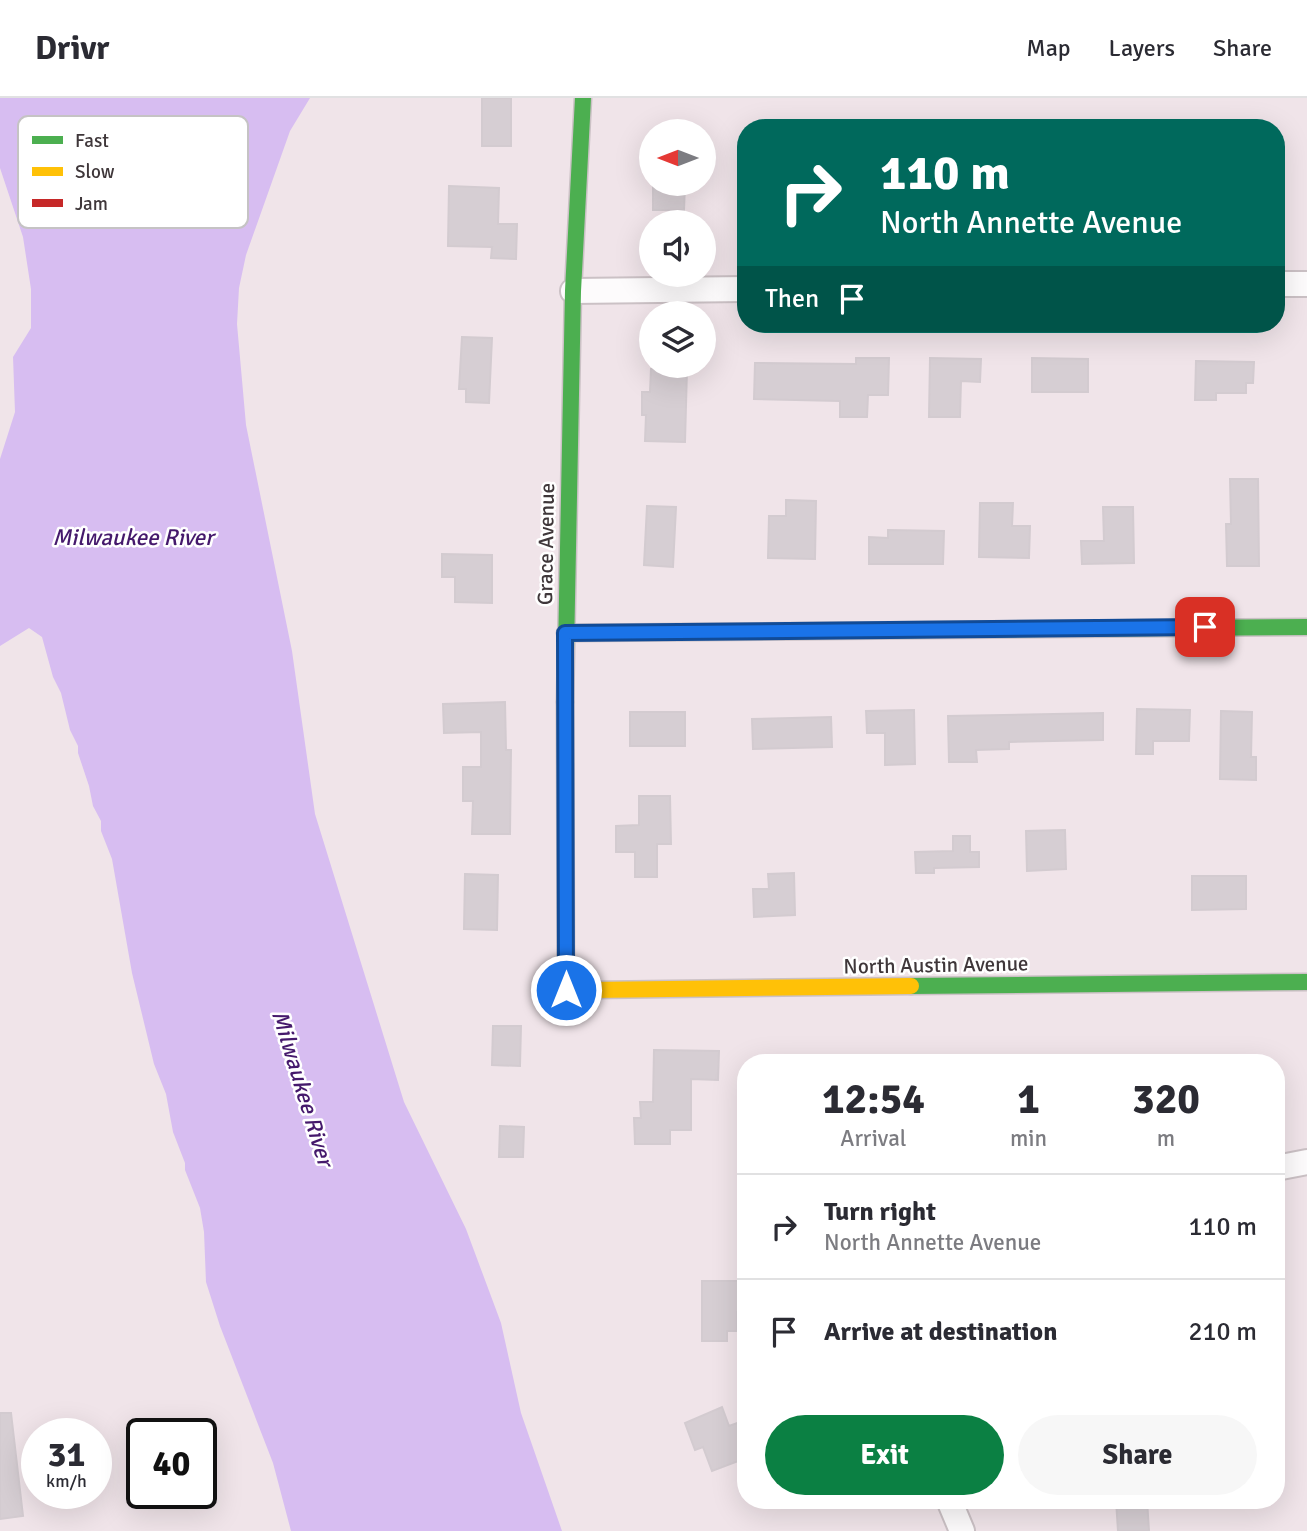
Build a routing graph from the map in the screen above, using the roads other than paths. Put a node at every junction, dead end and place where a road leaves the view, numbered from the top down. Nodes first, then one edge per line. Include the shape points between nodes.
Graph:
1 (583, 98) edge
2 (1285, 284) edge
3 (1307, 284) edge
4 (737, 289) edge
5 (573, 291) junction
6 (1307, 626) edge
7 (565, 633) junction
8 (1307, 982) edge
9 (566, 990) joint
10 (1307, 1162) edge
11 (1285, 1166) edge
12 (953, 1509) edge
13 (962, 1531) edge

1 - 5 street, Grace Avenue
2 - 3 street
4 - 5 street
5 - 7 street, Grace Avenue
6 - 7 street
7 - 9 street, Grace Avenue
8 - 9 street, North Austin Avenue
10 - 11 street
12 - 13 street

